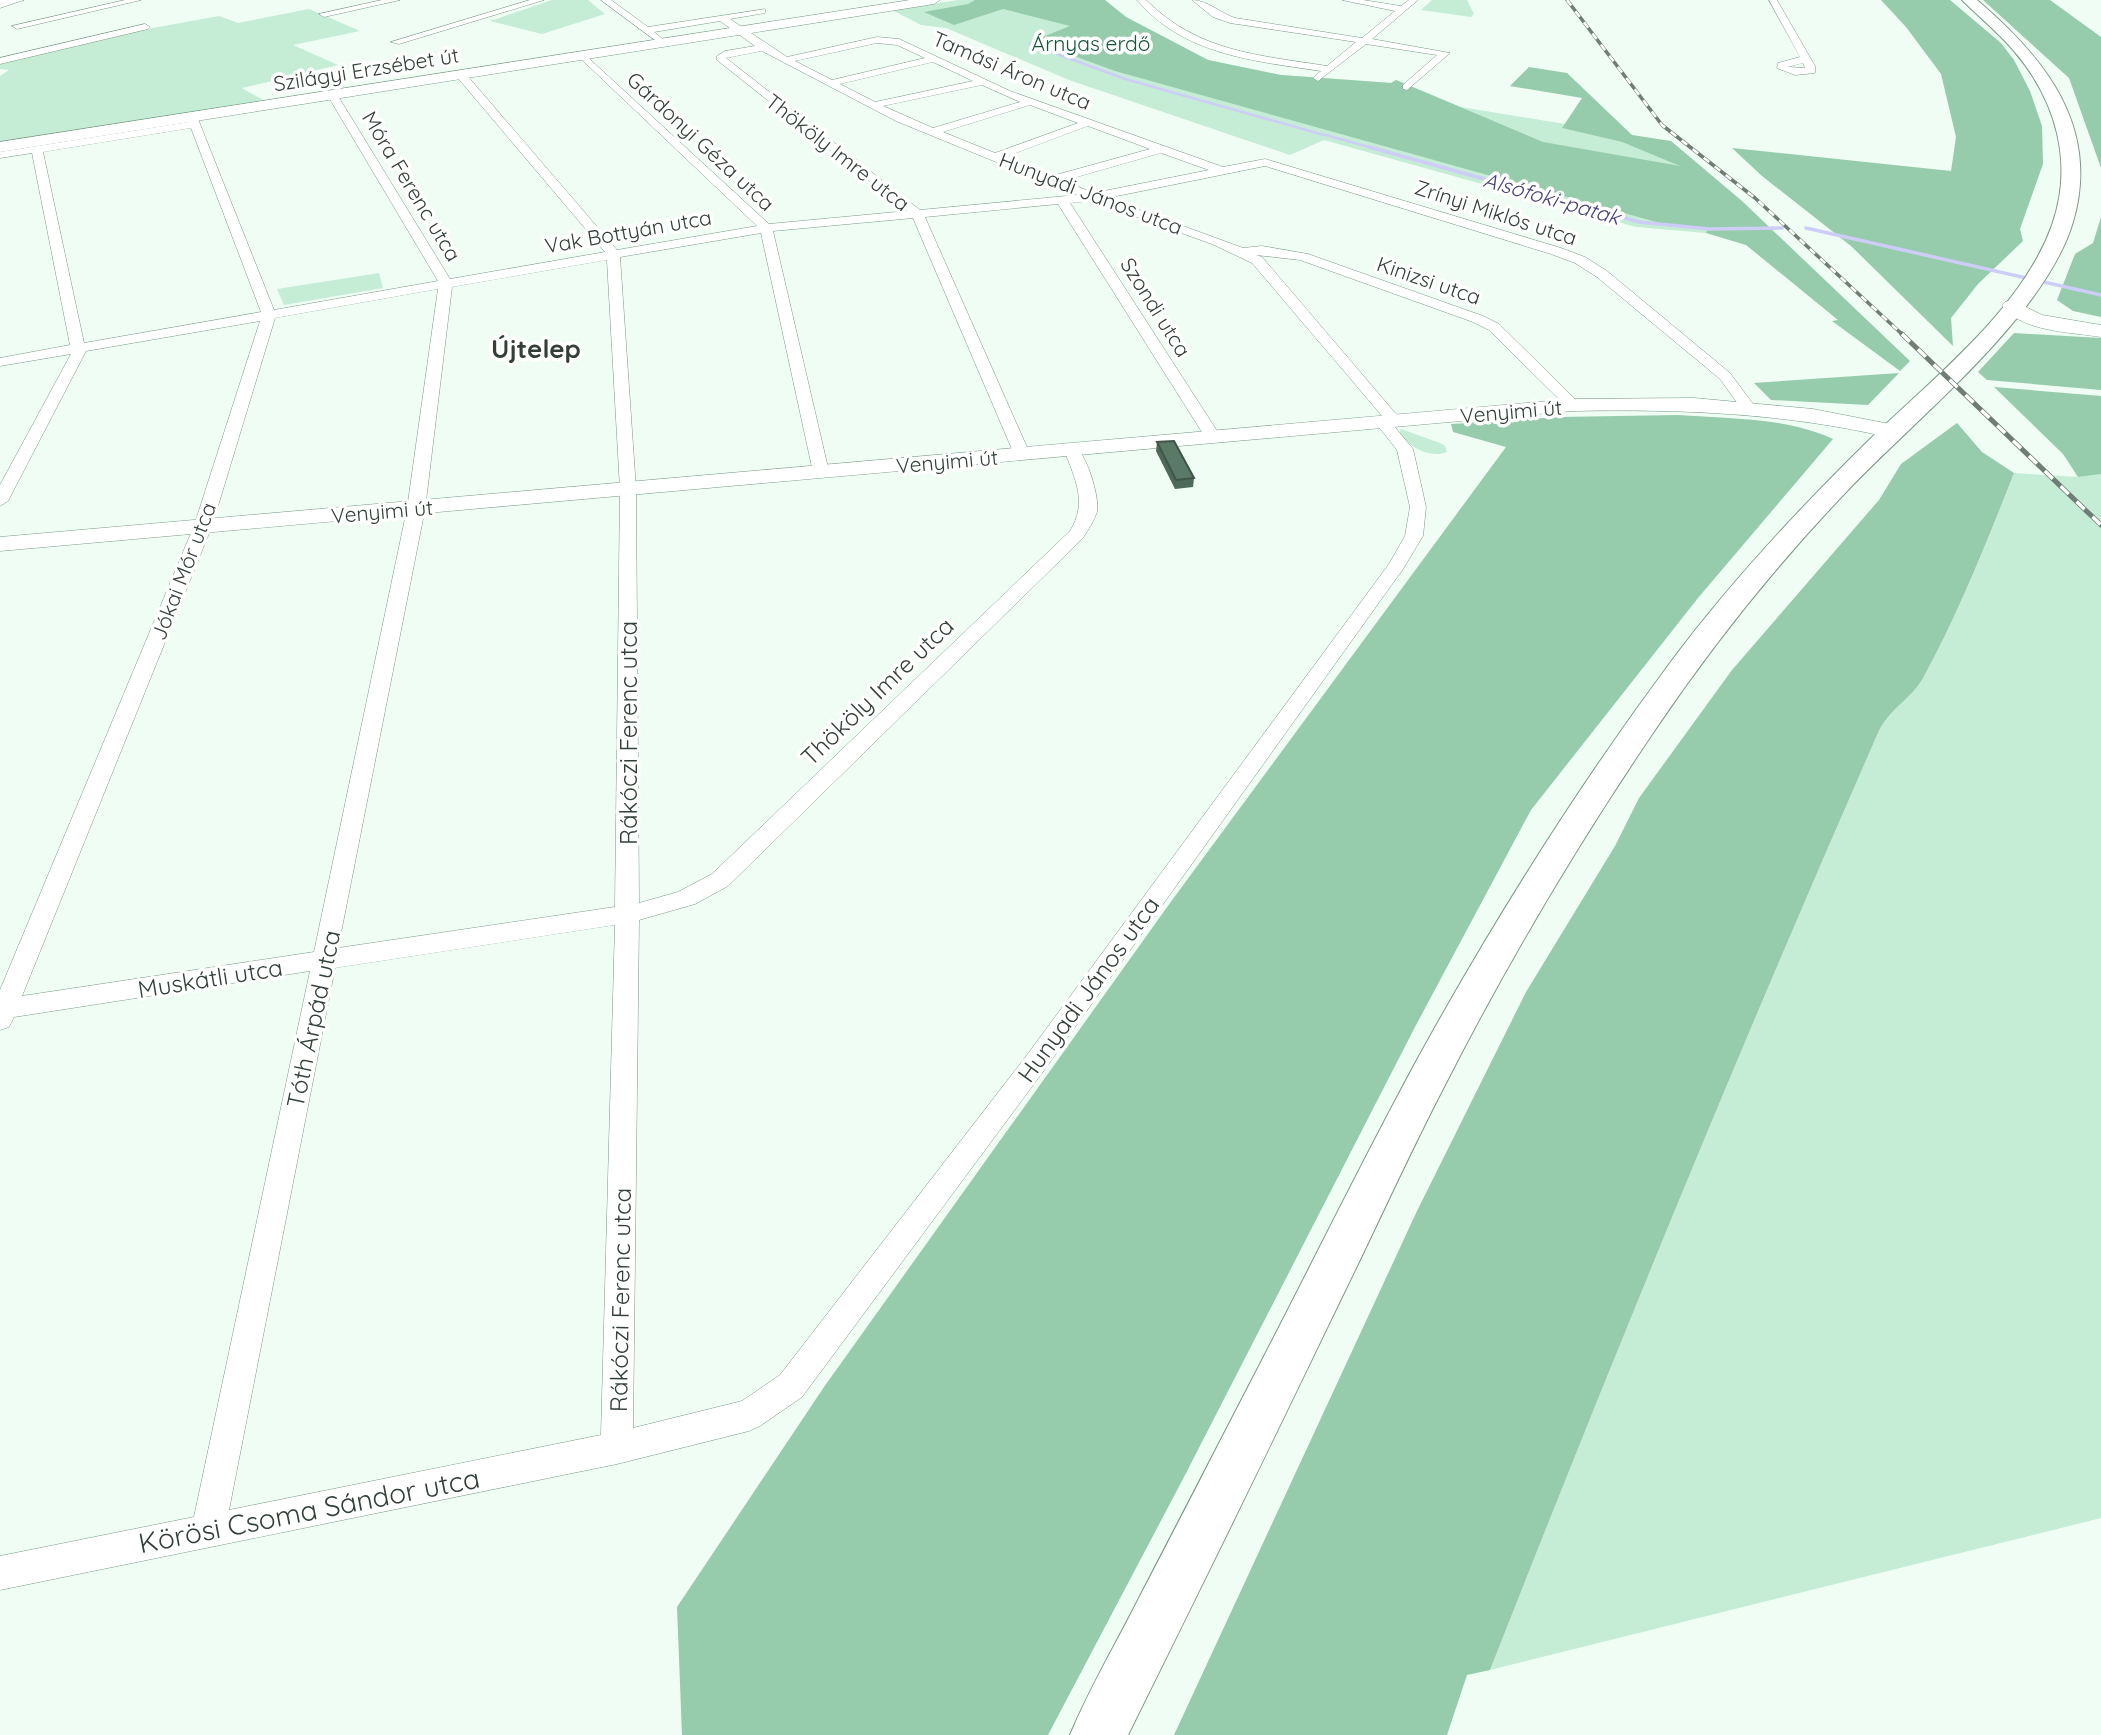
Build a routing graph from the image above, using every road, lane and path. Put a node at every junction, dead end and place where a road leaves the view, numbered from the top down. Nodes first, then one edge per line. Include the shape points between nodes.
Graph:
1 (18, 0) edge
2 (137, 0) edge
3 (396, 0) edge
4 (540, 0) edge
5 (605, 0) edge
6 (740, 0) edge
7 (934, 0) edge
8 (1141, 0) edge
9 (1196, 0) edge
10 (1346, 0) edge
11 (1413, 0) edge
12 (1773, 0) edge
13 (1969, 0) edge
14 (0, 4) edge
15 (1402, 9) junction
16 (762, 11) joint
17 (324, 14) dead end
18 (722, 18) junction
19 (7, 22) dead end
20 (17, 26) junction
21 (145, 27) dead end
22 (647, 30) junction
23 (738, 30) junction
24 (40, 35) dead end
25 (51, 40) dead end
26 (1364, 41) junction
27 (396, 42) dead end
28 (662, 42) junction
29 (63, 45) junction
30 (763, 48) junction
31 (582, 55) junction
32 (722, 57) joint
33 (934, 59) junction
34 (1806, 59) dead end
35 (0, 61) edge
36 (786, 61) junction
37 (1330, 69) junction
38 (461, 75) junction
39 (1318, 78) dead end
40 (983, 82) junction
41 (831, 83) junction
42 (1406, 87) dead end
43 (333, 96) junction
44 (1030, 102) junction
45 (874, 105) junction
46 (194, 120) junction
47 (1087, 123) junction
48 (932, 132) junction
49 (0, 147) edge
50 (37, 149) junction
51 (1162, 149) junction
52 (0, 155) edge
53 (995, 157) junction
54 (1265, 162) joint
55 (1220, 170) junction
56 (1052, 180) junction
57 (1093, 197) junction
58 (1062, 200) junction
59 (918, 214) junction
60 (766, 228) junction
61 (1243, 252) junction
62 (612, 254) junction
63 (446, 283) junction
64 (2024, 290) junction
65 (269, 315) junction
66 (2066, 327) junction
67 (1991, 331) junction
68 (2101, 331) edge
69 (78, 348) junction
70 (0, 362) edge
71 (1573, 405) junction
72 (1748, 408) junction
73 (1389, 421) junction
74 (1892, 431) junction
75 (1213, 437) junction
76 (1072, 450) junction
77 (1022, 454) junction
78 (821, 472) junction
79 (628, 489) junction
80 (0, 501) edge
81 (416, 509) junction
82 (203, 526) junction
83 (0, 545) edge
84 (627, 914) junction
85 (325, 961) junction
86 (1, 1013) edge
87 (617, 1447) junction
88 (208, 1530) junction
89 (0, 1573) edge
90 (1098, 1735) edge

1 - 14 street
2 - 20 street
3 - 17 street
4 - 27 street
5 - 22 street
6 - 16 street
7 - 23 street, Szilágyi Erzsébet út
8 - 37 street via 1203,46
9 - 26 street via 1233,21
10 - 15 street
11 - 15 street
12 - 34 street
13 - 64 main road via 2039,69 2060,108 2070,144 2072,178 2059,232
15 - 26 street
16 - 18 street
18 - 22 street
18 - 23 street, Hunyadi János utca
19 - 20 street
20 - 24 street
21 - 29 street
22 - 28 street
23 - 28 street, Szilágyi Erzsébet út
23 - 30 street, Hunyadi János utca
25 - 29 street
26 - 37 street
26 - 42 street via 1445,53
28 - 31 street, Szilágyi Erzsébet út
29 - 35 street
30 - 32 street, Thököly Imre utca
30 - 36 street, Hunyadi János utca
31 - 38 street, Szilágyi Erzsébet út
31 - 60 street, Gárdonyi Géza utca
32 - 59 street, Thököly Imre utca
33 - 36 street, Tamási Áron utca via 899,42 882,40
33 - 40 street, Tamási Áron utca
33 - 41 street
36 - 41 street, Hunyadi János utca
37 - 39 street
38 - 43 street, Szilágyi Erzsébet út
38 - 62 street
40 - 44 street, Tamási Áron utca
40 - 45 street
41 - 45 street, Hunyadi János utca
43 - 46 street, Szilágyi Erzsébet út
43 - 63 street, Móra Ferenc utca
44 - 47 street, Tamási Áron utca
44 - 48 street
45 - 48 street, Hunyadi János utca
46 - 49 street, Szilágyi Erzsébet út
46 - 50 street, Szilágyi Erzsébet út
46 - 65 street
47 - 51 street, Tamási Áron utca
47 - 53 street
48 - 53 street, Hunyadi János utca
50 - 52 street, Szilágyi Erzsébet út
50 - 69 street
51 - 55 street, Tamási Áron utca
51 - 56 street
53 - 56 street, Hunyadi János utca
54 - 55 street, Vak Bottyán utca
54 - 72 street, Zrínyi Miklós utca via 1580,260 1725,376
55 - 57 street, Vak Bottyán utca
56 - 57 street, Hunyadi János utca
57 - 58 street, Vak Bottyán utca
57 - 61 street, Hunyadi János utca
58 - 59 street, Vak Bottyán utca
58 - 75 street, Szondi utca
59 - 60 street, Vak Bottyán utca
59 - 77 street, Thököly Imre utca
60 - 62 street, Vak Bottyán utca
60 - 78 street, Gárdonyi Géza utca
61 - 71 street, Kinizsi utca via 1262,250 1303,257 1478,319 1494,327
61 - 73 street, Hunyadi János utca via 1257,260
62 - 63 street, Vak Bottyán utca
62 - 79 street, Rákóczi Ferenc utca
63 - 65 street, Vak Bottyán utca
63 - 81 street, Móra Ferenc utca
64 - 66 street via 2037,320
64 - 67 main road
64 - 68 street via 2041,313
65 - 69 street, Vak Bottyán utca
65 - 82 street, Jókai Mór utca
66 - 67 street via 2007,326
66 - 68 street
67 - 74 main road via 1950,378
69 - 70 street, Vak Bottyán utca
69 - 80 street
71 - 72 street, Venyimi út via 1662,403
71 - 73 street, Venyimi út
72 - 74 street, Venyimi út via 1846,420
73 - 75 street, Venyimi út
73 - 87 street, Hunyadi János utca via 1405,449 1418,507 1414,536 1028,1073 791,1386 748,1415
74 - 90 main road via 1748,584 1695,652 1606,777 1539,884 1431,1073
75 - 76 street, Venyimi út
76 - 77 street, Venyimi út
76 - 84 street, Thököly Imre utca via 1092,503 1077,534 720,880 695,897
77 - 78 street, Venyimi út
78 - 79 street, Venyimi út
79 - 81 street, Venyimi út
79 - 84 street, Rákóczi Ferenc utca
81 - 82 street, Venyimi út
81 - 85 street, Tóth Árpád utca
82 - 83 street, Venyimi út
82 - 86 street, Jókai Mór utca
84 - 85 street, Muskátli utca
84 - 87 street, Rákóczi Ferenc utca
85 - 86 street, Muskátli utca
85 - 88 street, Tóth Árpád utca
87 - 88 street, Körösi Csoma Sándor utca
88 - 89 street, Körösi Csoma Sándor utca

